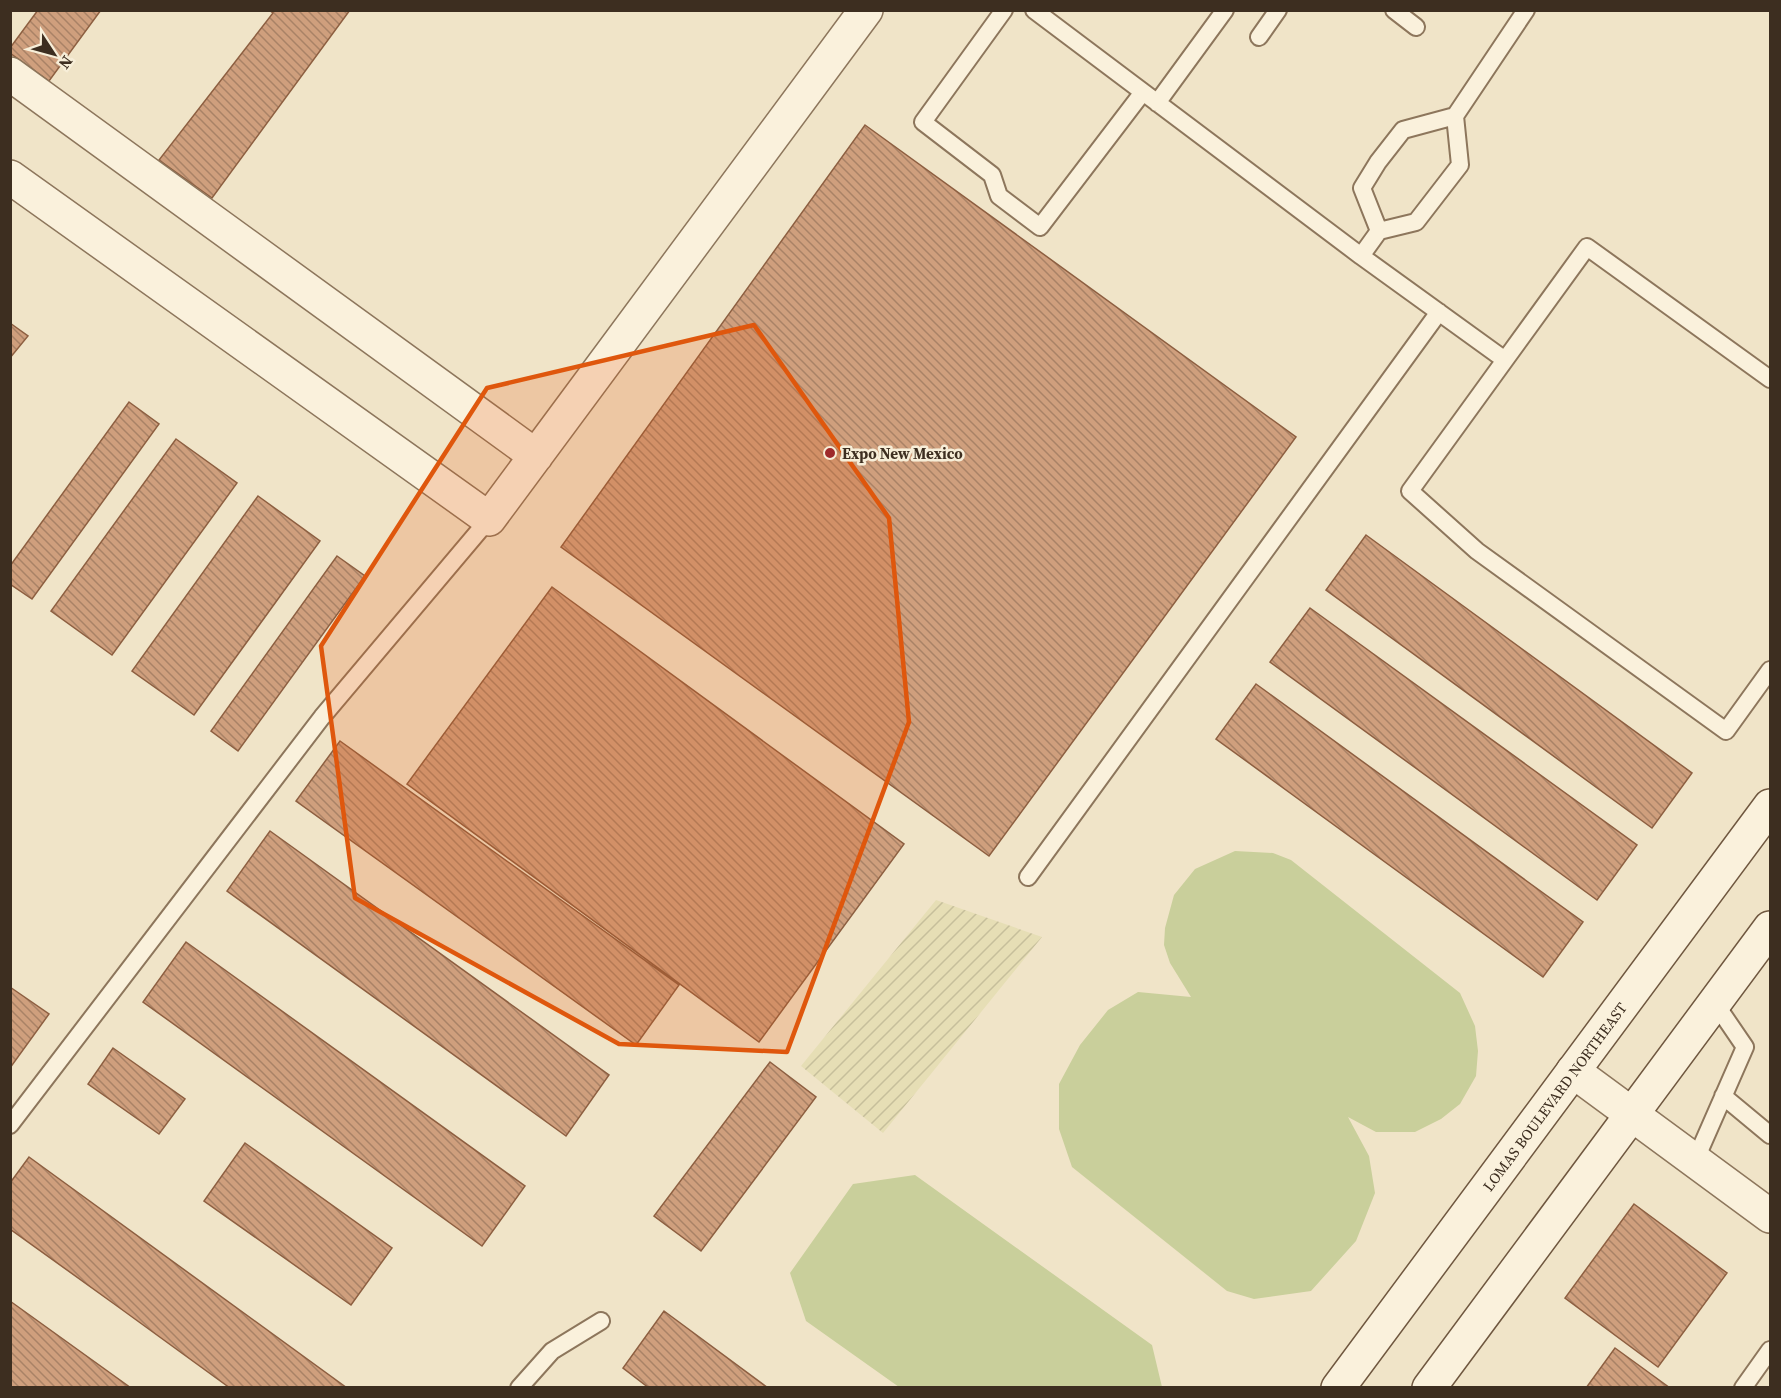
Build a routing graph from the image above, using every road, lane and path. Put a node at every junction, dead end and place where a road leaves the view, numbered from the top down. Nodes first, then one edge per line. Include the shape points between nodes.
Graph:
1 (866, 10) edge
2 (1004, 10) edge
3 (1034, 10) edge
4 (1225, 10) edge
5 (1278, 10) edge
6 (1394, 10) edge
7 (1526, 10) edge
8 (1416, 27) dead end
9 (1259, 37) dead end
10 (10, 74) edge
11 (1143, 92) junction
12 (1157, 103) junction
13 (1455, 116) junction
14 (10, 177) edge
15 (1379, 231) junction
16 (1361, 256) junction
17 (1439, 312) junction
18 (1505, 360) junction
19 (1770, 379) edge
20 (536, 456) junction
21 (489, 519) junction
22 (1770, 670) edge
23 (1770, 806) edge
24 (1028, 877) dead end
25 (1770, 928) edge
26 (1715, 1003) junction
27 (1573, 1071) junction
28 (1723, 1096) junction
29 (1632, 1115) junction
30 (10, 1125) edge
31 (1770, 1135) edge
32 (1695, 1161) junction
33 (1770, 1216) edge
34 (601, 1321) dead end
35 (1770, 1350) edge
36 (519, 1388) edge
37 (1338, 1388) edge
38 (1429, 1388) edge
39 (1743, 1388) edge

1 - 20 street
2 - 11 lane via 923,122 992,175 999,196 1040,227
3 - 11 lane
4 - 12 lane
5 - 9 lane
6 - 8 lane
7 - 13 lane
10 - 20 street
11 - 12 lane
12 - 16 lane
13 - 15 lane via 1460,165 1416,222
13 - 15 lane via 1403,130 1378,162 1362,188
14 - 21 street
15 - 16 lane
16 - 17 lane
17 - 18 lane
17 - 24 lane
18 - 19 lane via 1587,247
18 - 22 lane via 1410,491 1477,551 1726,731
20 - 21 street
21 - 30 lane via 322,717
23 - 27 street, LOMAS BOULEVARD NORTHEAST
25 - 26 street
26 - 28 lane via 1745,1047
26 - 29 street
27 - 29 street
27 - 37 street, LOMAS BOULEVARD NORTHEAST
28 - 31 lane
28 - 32 lane
29 - 32 street
29 - 38 street
32 - 33 street
34 - 36 lane via 552,1351
35 - 39 lane

